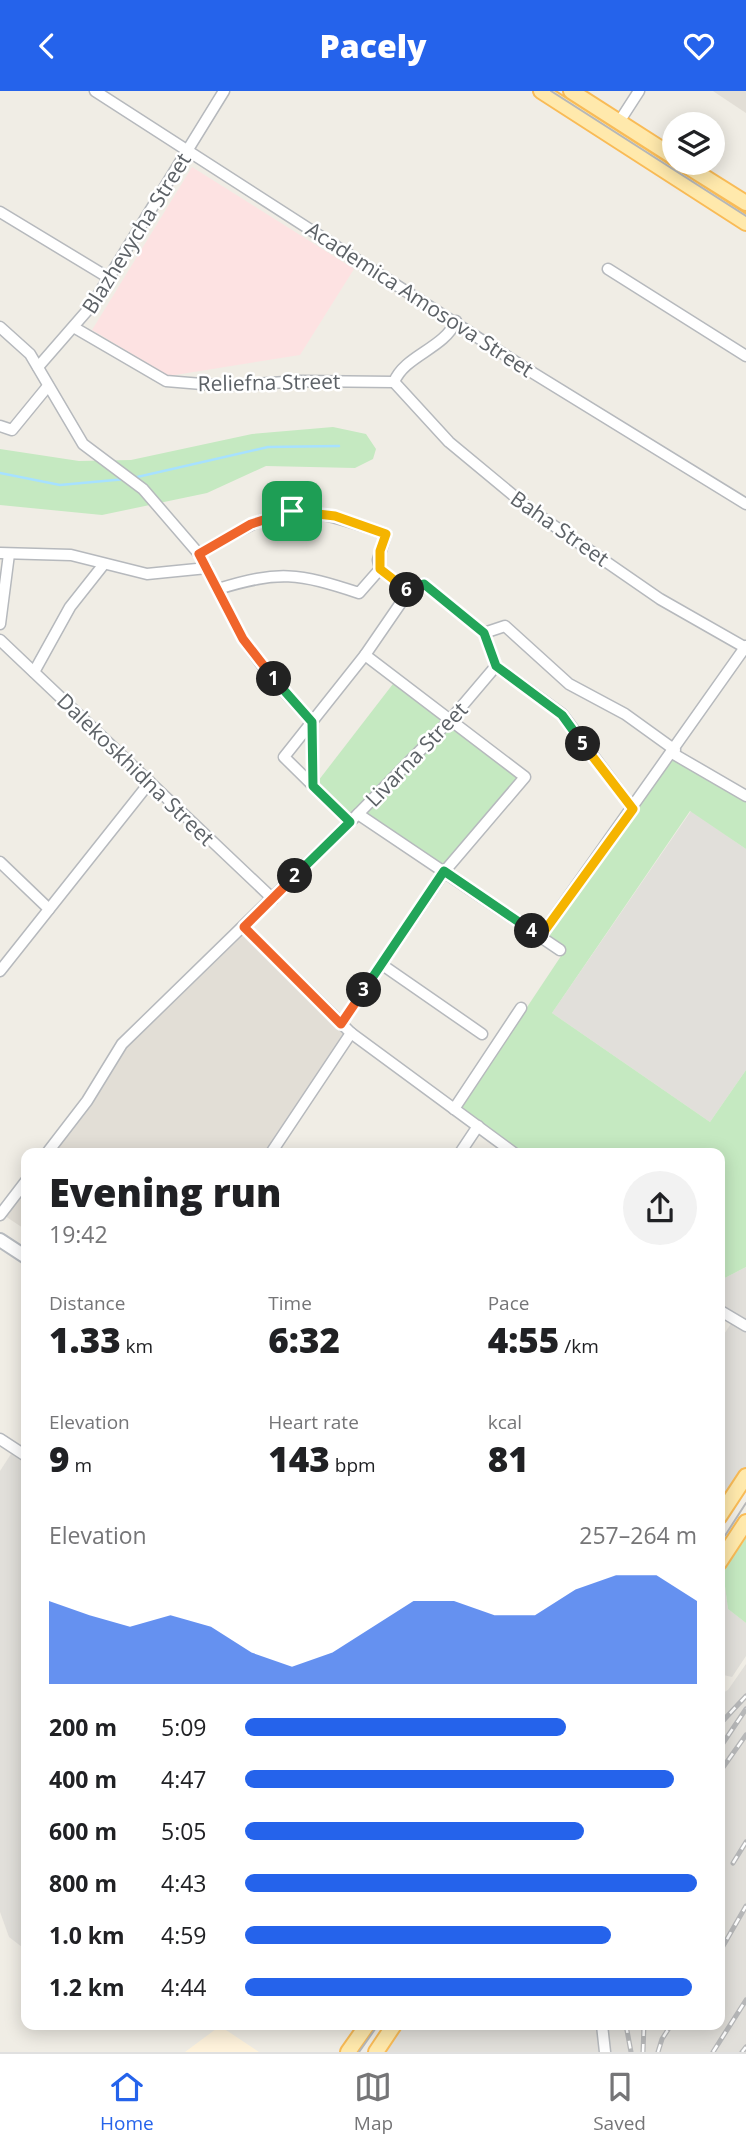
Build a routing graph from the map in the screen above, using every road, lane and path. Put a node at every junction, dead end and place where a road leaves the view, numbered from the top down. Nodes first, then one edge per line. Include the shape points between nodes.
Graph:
1 (95, 91) edge
2 (224, 91) edge
3 (541, 91) edge
4 (571, 91) edge
5 (639, 91) edge
6 (619, 122) junction
7 (610, 136) junction
8 (662, 149) edge
9 (187, 151) junction
10 (701, 175) edge
11 (746, 203) edge
12 (0, 212) edge
13 (746, 223) edge
14 (608, 269) dead end
15 (109, 278) junction
16 (456, 321) junction
17 (0, 327) edge
18 (75, 328) junction
19 (746, 356) edge
20 (38, 367) junction
21 (394, 382) junction
22 (48, 386) junction
23 (0, 426) edge
24 (746, 504) edge
25 (5, 554) edge
26 (199, 554) junction
27 (104, 564) junction
28 (207, 568) junction
29 (380, 569) junction
30 (218, 589) junction
31 (409, 591) junction
32 (0, 624) edge
33 (484, 633) junction
34 (0, 640) edge
35 (746, 647) edge
36 (365, 655) junction
37 (496, 666) junction
38 (34, 672) junction
39 (451, 719) junction
40 (312, 722) junction
41 (673, 752) junction
42 (150, 782) junction
43 (313, 786) junction
44 (746, 796) edge
45 (633, 809) junction
46 (358, 814) junction
47 (350, 822) junction
48 (0, 862) edge
49 (444, 871) junction
50 (273, 899) junction
51 (49, 909) junction
52 (244, 927) junction
53 (540, 937) junction
54 (560, 950) dead end
55 (381, 964) junction
56 (0, 971) edge
57 (521, 1008) dead end
58 (341, 1024) junction
59 (351, 1034) junction
60 (482, 1034) dead end
61 (454, 1109) junction
62 (478, 1126) junction
63 (51, 1148) edge
64 (274, 1148) edge
65 (463, 1148) edge
66 (507, 1148) edge
67 (21, 1188) edge
68 (0, 1215) edge
69 (0, 1240) edge
70 (21, 1254) edge
71 (725, 1314) edge
72 (746, 1326) edge
73 (0, 1439) edge
74 (21, 1453) edge
75 (746, 1476) edge
76 (725, 1508) edge
77 (746, 1522) edge
78 (725, 1554) edge
79 (363, 2030) edge
80 (391, 2030) edge
81 (603, 2030) edge
82 (348, 2052) edge
83 (376, 2052) edge
84 (605, 2052) edge

1 - 9 street, Academica Amosova Street
2 - 9 street, Blazhevycha Street
3 - 7 main road
4 - 6 main road
5 - 6 street
6 - 7 main road
6 - 8 main road
7 - 13 main road
9 - 15 street, Blazhevycha Street
9 - 16 street, Academica Amosova Street
10 - 11 main road
12 - 15 street
14 - 19 street
15 - 18 street, Blazhevycha Street
16 - 21 street via 450,333 399,371
16 - 24 street, Academica Amosova Street
17 - 20 street via 26,348
18 - 20 street, Blazhevycha Street
18 - 21 street, Reliefna Street via 166,381 226,386
20 - 22 street
21 - 35 street, Baha Street via 455,447 531,510 660,599
22 - 23 street via 12,430
22 - 26 street via 83,445 143,489
25 - 27 street via 59,554
25 - 32 street
26 - 28 street
26 - 29 street via 273,515 312,511 386,534
27 - 28 street via 147,574
27 - 38 street via 70,607
28 - 30 street
29 - 30 street via 359,593 318,580 275,574
29 - 31 street
30 - 40 street via 243,639
31 - 33 street via 424,584
31 - 36 street
33 - 37 street
33 - 41 street via 505,626 569,684 625,713
34 - 38 street, Dalekoskhidna Street
35 - 41 street
36 - 39 street
36 - 40 street
37 - 39 street, Livarna Street
37 - 45 street via 562,715
38 - 42 street, Dalekoskhidna Street
39 - 46 street, Livarna Street
39 - 49 street via 525,777
40 - 43 street
40 - 43 street via 284,757
41 - 44 street
41 - 45 street
42 - 50 street, Dalekoskhidna Street
42 - 51 street
43 - 47 street
45 - 53 street
46 - 47 street, Livarna Street
46 - 49 street
47 - 50 street, Livarna Street
48 - 51 street
49 - 53 street
49 - 55 street
50 - 52 street, Livarna Street
51 - 56 street
52 - 58 street
52 - 63 street, Livarna Street via 122,1044
53 - 54 street
55 - 58 street
55 - 60 street
57 - 61 street
58 - 59 street
59 - 61 street
59 - 64 street
61 - 62 street
62 - 65 street
62 - 66 street
67 - 68 street
69 - 70 main road
71 - 72 street
73 - 74 street
75 - 76 main road
77 - 78 main road
79 - 82 main road
80 - 83 main road
81 - 84 street

